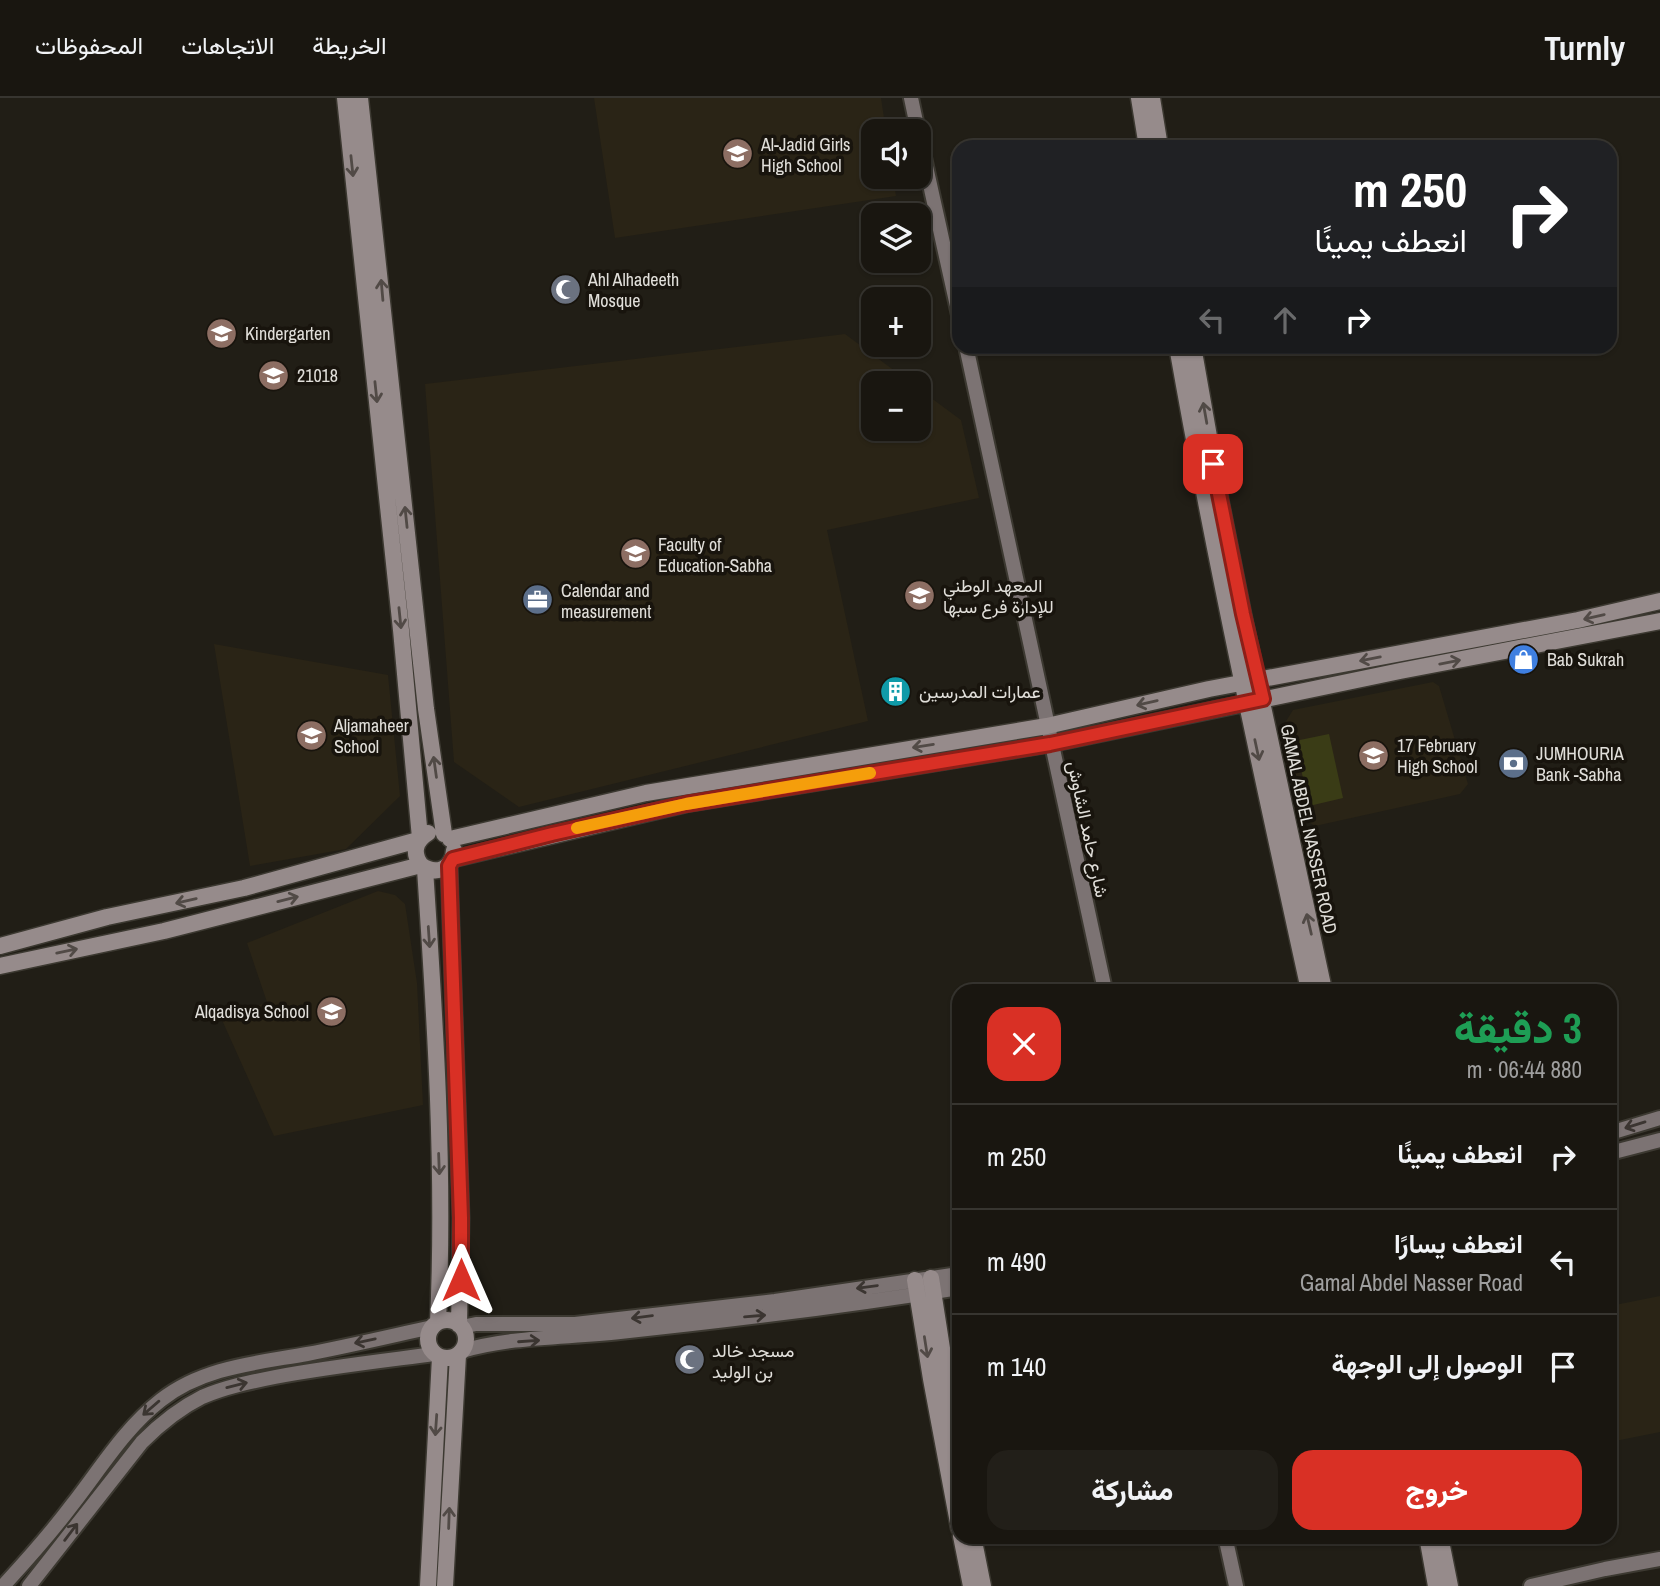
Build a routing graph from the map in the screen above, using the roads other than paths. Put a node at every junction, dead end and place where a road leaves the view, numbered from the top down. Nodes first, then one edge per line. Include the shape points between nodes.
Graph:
1 (345, 98) edge
2 (360, 98) edge
3 (911, 98) edge
4 (1139, 98) edge
5 (1152, 98) edge
6 (915, 119) edge
7 (1146, 140) edge
8 (1159, 140) edge
9 (931, 189) edge
10 (952, 284) edge
11 (968, 354) edge
12 (1178, 354) edge
13 (1194, 354) edge
14 (1660, 601) edge
15 (1660, 621) edge
16 (1250, 681) junction
17 (1254, 701) junction
18 (1047, 726) junction
19 (1050, 744) junction
20 (447, 836) junction
21 (419, 839) junction
22 (451, 862) junction
23 (423, 867) junction
24 (0, 946) edge
25 (0, 966) edge
26 (1104, 984) edge
27 (1307, 984) edge
28 (1323, 984) edge
29 (1660, 1118) edge
30 (1617, 1131) edge
31 (1660, 1140) edge
32 (1617, 1151) edge
33 (952, 1276) edge
34 (925, 1286) junction
35 (952, 1288) edge
36 (435, 1325) junction
37 (461, 1326) junction
38 (460, 1353) junction
39 (438, 1356) junction
40 (952, 1422) edge
41 (952, 1478) edge
42 (963, 1544) edge
43 (975, 1544) edge
44 (1227, 1544) edge
45 (1428, 1544) edge
46 (1442, 1544) edge
47 (1660, 1559) edge
48 (1, 1586) edge
49 (29, 1586) edge
50 (428, 1586) edge
51 (445, 1586) edge
52 (971, 1586) edge
53 (983, 1586) edge
54 (1236, 1586) edge
55 (1436, 1586) edge
56 (1450, 1586) edge
57 (1531, 1586) edge

1 -> 21 main road
20 -> 2 main road via 425,696
3 - 6 main road
4 - 7 main road
5 - 8 main road
9 - 10 main road
11 - 18 main road, شارع حامد الشاوش
12 - 16 main road, GAMAL ABDEL NASSER ROAD via 1203,488
16 -> 13 main road, GAMAL ABDEL NASSER ROAD
14 -> 16 main road via 1578,621
17 -> 15 main road
16 - 17 main road, GAMAL ABDEL NASSER ROAD
16 -> 18 main road
17 - 19 main road
17 -> 27 main road, GAMAL ABDEL NASSER ROAD
28 -> 17 main road, GAMAL ABDEL NASSER ROAD
18 - 19 main road, شارع حامد الشاوش
18 -> 20 main road via 646,793
19 - 22 main road via 686,804
19 - 26 main road, شارع حامد الشاوش
20 - 21 main road via 432,832
20 - 22 main road via 454,848
21 - 23 main road via 415,853
21 -> 24 main road via 244,888
22 - 23 main road via 437,871
22 - 37 main road
25 -> 23 main road
23 -> 36 main road via 442,1241
29 -> 30 main road
31 - 32 main road
33 - 34 main road
34 - 35 main road
34 -> 37 main road via 575,1324
38 -> 34 main road via 482,1345 627,1332
34 - 40 main road
34 -> 41 main road
36 - 37 main road via 453,1321
36 - 39 main road via 428,1341
36 -> 48 main road via 223,1370 181,1386 123,1436 73,1504
37 - 38 main road via 466,1343
38 - 39 main road via 452,1358
51 -> 38 main road
49 -> 39 main road via 142,1443 160,1424 203,1397 305,1371
39 -> 50 main road
42 - 52 main road
43 - 53 main road
44 - 54 main road
45 - 55 main road
46 - 56 main road
47 - 57 main road

